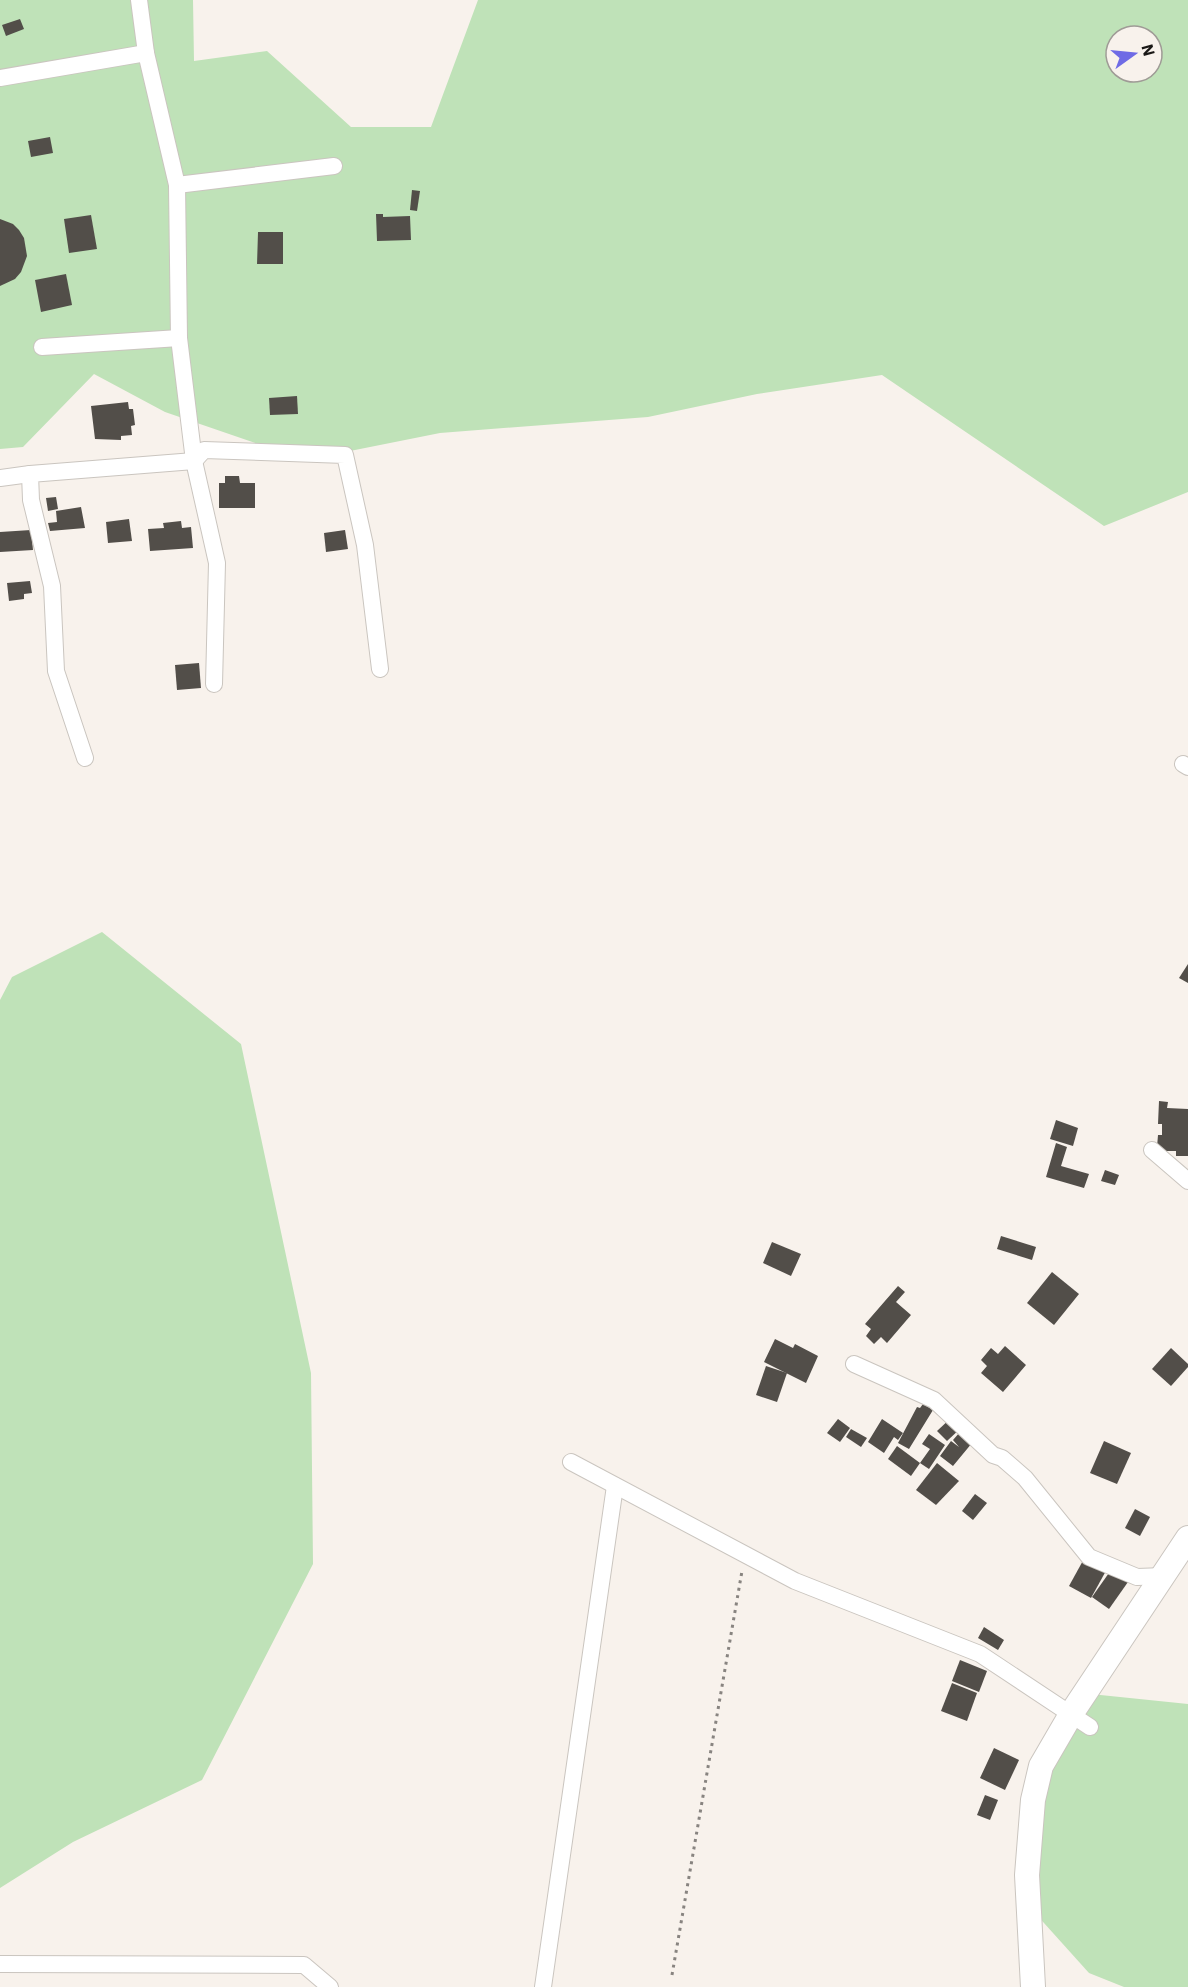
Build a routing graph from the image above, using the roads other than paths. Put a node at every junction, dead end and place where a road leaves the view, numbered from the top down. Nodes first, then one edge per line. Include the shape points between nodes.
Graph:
1 (139, 0) edge
2 (146, 53) junction
3 (0, 78) edge
4 (334, 166) dead end
5 (177, 185) junction
6 (179, 338) junction
7 (42, 347) dead end
8 (194, 461) junction
9 (30, 474) junction
10 (0, 478) edge
11 (380, 669) dead end
12 (214, 684) dead end
13 (85, 758) dead end
14 (1152, 1150) dead end
15 (1188, 1181) edge
16 (854, 1364) dead end
17 (571, 1462) dead end
18 (615, 1486) junction
19 (1188, 1538) edge
20 (1164, 1576) junction
21 (1081, 1720) junction
22 (0, 1964) edge
23 (330, 1987) edge
24 (543, 1987) edge
25 (1034, 1987) edge

1 - 2 street
2 - 3 street
2 - 5 street
4 - 5 street
5 - 6 street
6 - 7 street
6 - 8 street
8 - 9 street
8 - 11 street via 204,450 345,455 365,545
8 - 12 street via 217,563
9 - 10 street
9 - 13 street via 32,500 52,586 56,671
14 - 15 street
16 - 20 street via 934,1400 993,1455 1025,1478 1089,1557 1137,1577
17 - 18 street
18 - 21 street via 795,1581 980,1654
18 - 24 street
19 - 20 street
20 - 21 street
21 - 25 street via 1041,1766 1033,1800 1027,1875
22 - 23 street via 304,1965

